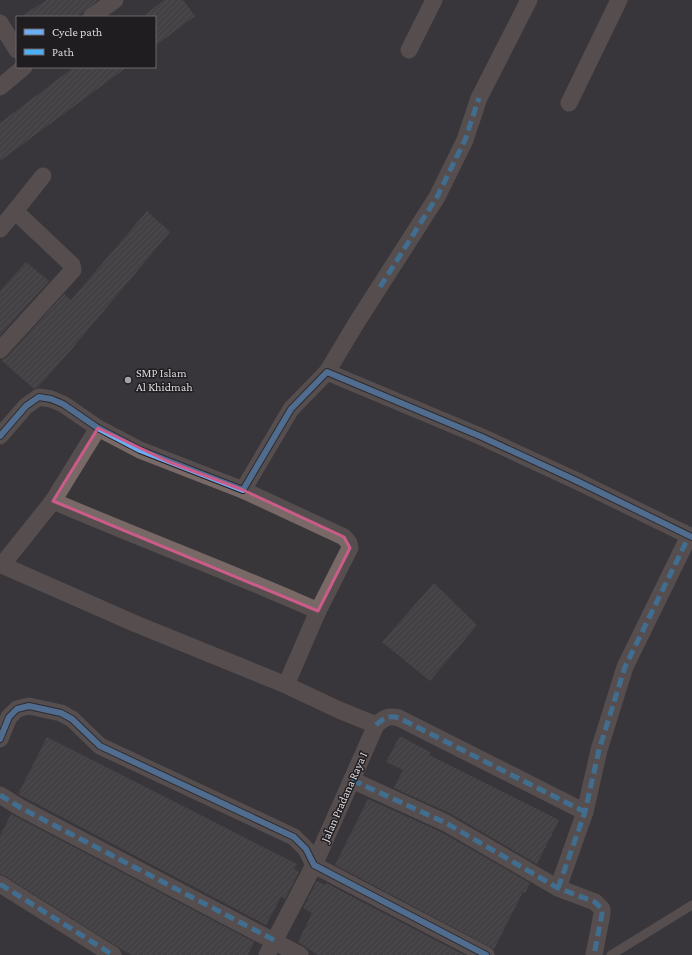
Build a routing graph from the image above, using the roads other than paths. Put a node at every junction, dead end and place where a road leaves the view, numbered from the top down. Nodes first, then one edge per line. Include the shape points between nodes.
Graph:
1 (115, 0) edge
2 (434, 0) edge
3 (528, 0) edge
4 (619, 0) edge
5 (92, 16) edge
6 (0, 23) edge
7 (16, 48) edge
8 (409, 50) dead end
9 (23, 68) edge
10 (0, 87) edge
11 (569, 103) dead end
12 (43, 176) dead end
13 (15, 211) junction
14 (0, 229) edge
15 (0, 350) edge
16 (327, 372) junction
17 (98, 428) junction
18 (0, 436) edge
19 (243, 490) junction
20 (52, 501) junction
21 (691, 537) edge
22 (1, 564) edge
23 (318, 611) junction
24 (286, 685) junction
25 (376, 725) junction
26 (0, 739) edge
27 (352, 780) junction
28 (0, 795) edge
29 (585, 812) junction
30 (314, 865) junction
31 (0, 884) edge
32 (558, 888) junction
33 (692, 905) edge
34 (272, 948) edge
35 (113, 955) edge
36 (300, 955) edge
37 (486, 955) edge
38 (594, 955) edge
39 (611, 955) edge

1 - 5 street
2 - 8 street
3 - 16 street via 479,98 465,140 437,196
4 - 11 street
6 - 7 street
9 - 10 street
12 - 13 street
13 - 14 street
13 - 15 street via 72,265 73,270
16 - 19 street via 291,409
16 - 21 street via 482,437
17 - 18 street via 63,404 51,398 39,397 26,406
17 - 19 street via 140,450
17 - 20 street
19 - 23 street via 344,537 349,542 350,548
20 - 22 street
20 - 23 street
21 - 29 street via 625,667 599,750
22 - 24 street via 136,624
23 - 24 street
24 - 25 street
25 - 27 street, Jalan Pradana Raya I
25 - 29 street via 383,718 399,718
26 - 30 street via 9,717 17,709 29,706 61,713 72,719 100,746 294,837 306,850
27 - 30 street, Jalan Pradana Raya I
27 - 32 street via 446,823
28 - 34 street
29 - 32 street
30 - 34 street, Jalan Pradana Raya I
30 - 37 street
31 - 35 street
32 - 38 street via 595,902 602,909
33 - 39 lane
34 - 36 street

